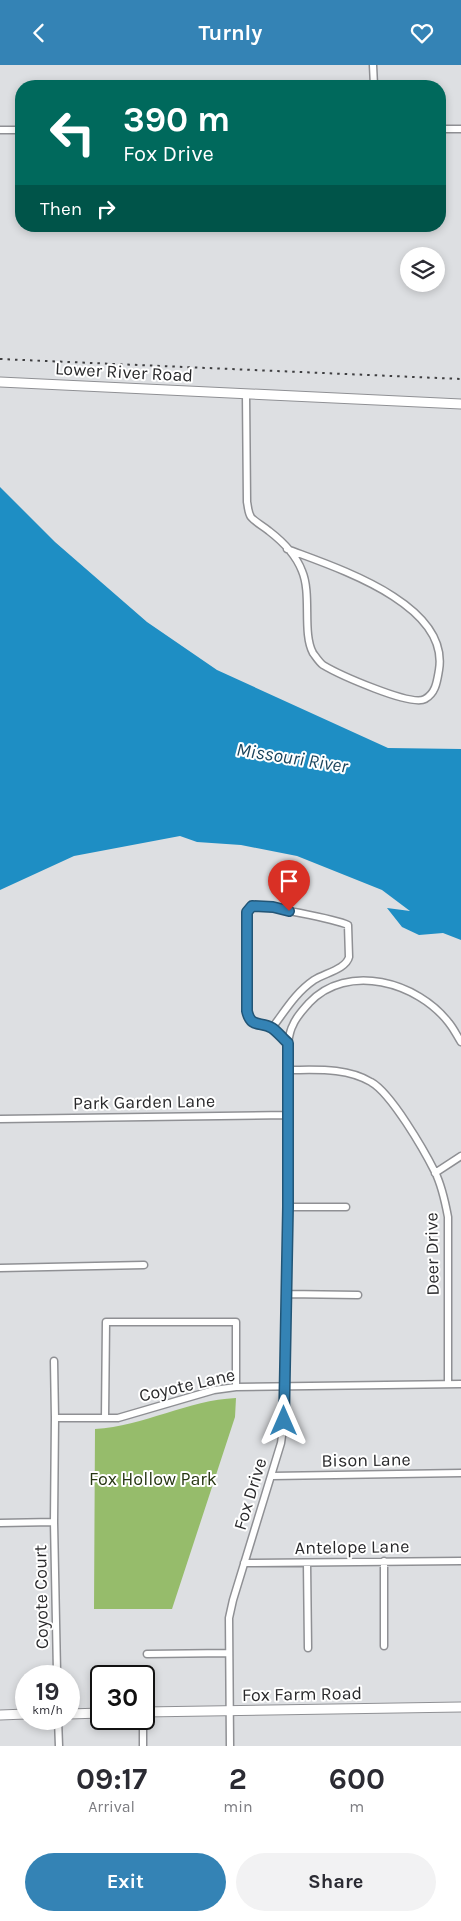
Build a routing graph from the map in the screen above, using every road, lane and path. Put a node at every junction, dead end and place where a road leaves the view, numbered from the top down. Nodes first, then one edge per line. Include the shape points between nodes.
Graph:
1 (373, 65) edge
2 (374, 80) edge
3 (446, 129) edge
4 (461, 129) edge
5 (0, 130) edge
6 (15, 130) edge
7 (0, 381) edge
8 (246, 394) junction
9 (461, 403) edge
10 (287, 549) junction
11 (272, 1028) junction
12 (288, 1043) junction
13 (461, 1043) edge
14 (288, 1071) junction
15 (288, 1115) junction
16 (0, 1119) edge
17 (461, 1157) edge
18 (435, 1173) junction
19 (288, 1207) junction
20 (346, 1207) dead end
21 (144, 1265) dead end
22 (0, 1268) edge
23 (286, 1294) junction
24 (358, 1295) dead end
25 (54, 1361) dead end
26 (448, 1384) junction
27 (461, 1384) edge
28 (236, 1387) junction
29 (284, 1387) junction
30 (55, 1418) junction
31 (105, 1419) junction
32 (461, 1473) edge
33 (272, 1476) junction
34 (54, 1522) junction
35 (0, 1523) edge
36 (384, 1561) junction
37 (461, 1561) edge
38 (244, 1563) junction
39 (307, 1563) junction
40 (384, 1646) dead end
41 (308, 1648) dead end
42 (228, 1653) junction
43 (147, 1654) dead end
44 (57, 1665) edge
45 (461, 1707) edge
46 (155, 1712) edge
47 (229, 1712) junction
48 (15, 1714) edge
49 (0, 1715) edge
50 (58, 1730) edge
51 (143, 1730) edge
52 (58, 1746) edge
53 (143, 1746) edge
54 (230, 1746) edge

1 - 2 street
3 - 4 street
5 - 6 street
7 - 8 street, Lower River Road
8 - 9 street, Lower River Road
8 - 10 street via 247,502 250,516
10 - 10 street via 303,572 312,651 321,664 414,701 424,700 434,692 440,667 436,642 427,625 385,591 355,575
11 - 11 street via 252,1022 248,1017 248,909 252,906 273,907 348,925 348,962 300,991
11 - 12 street
12 - 13 street, Fox Drive via 293,1024 316,996 334,985 366,980 384,982 424,1000 449,1022
12 - 14 street, Fox Drive
14 - 15 street, Fox Drive
14 - 18 street, Deer Drive via 349,1073 372,1082 392,1101
15 - 16 street, Park Garden Lane
15 - 19 street, Fox Drive
17 - 18 street
18 - 26 street, Deer Drive via 448,1217
19 - 20 street
19 - 23 street, Fox Drive
21 - 22 street
23 - 24 street
23 - 29 street, Fox Drive
25 - 30 street
26 - 27 street, Coyote Lane
26 - 29 street, Coyote Lane
28 - 29 street, Coyote Lane
28 - 31 street, Coyote Lane
28 - 31 street via 236,1322 106,1322
29 - 33 street, Fox Drive via 282,1443
30 - 31 street, Coyote Lane
30 - 34 street
32 - 33 street, Bison Lane
33 - 38 street, Fox Drive
34 - 35 street
34 - 44 street, Coyote Court
36 - 37 street, Antelope Lane
36 - 39 street, Antelope Lane
36 - 40 street
38 - 39 street, Antelope Lane
38 - 42 street, Fox Drive via 229,1617
39 - 41 street
42 - 43 street
42 - 47 street, Fox Drive
45 - 47 street, Fox Farm Road
46 - 47 street, Fox Farm Road
47 - 54 street, Fox Drive
48 - 49 street
50 - 52 street
51 - 53 street

